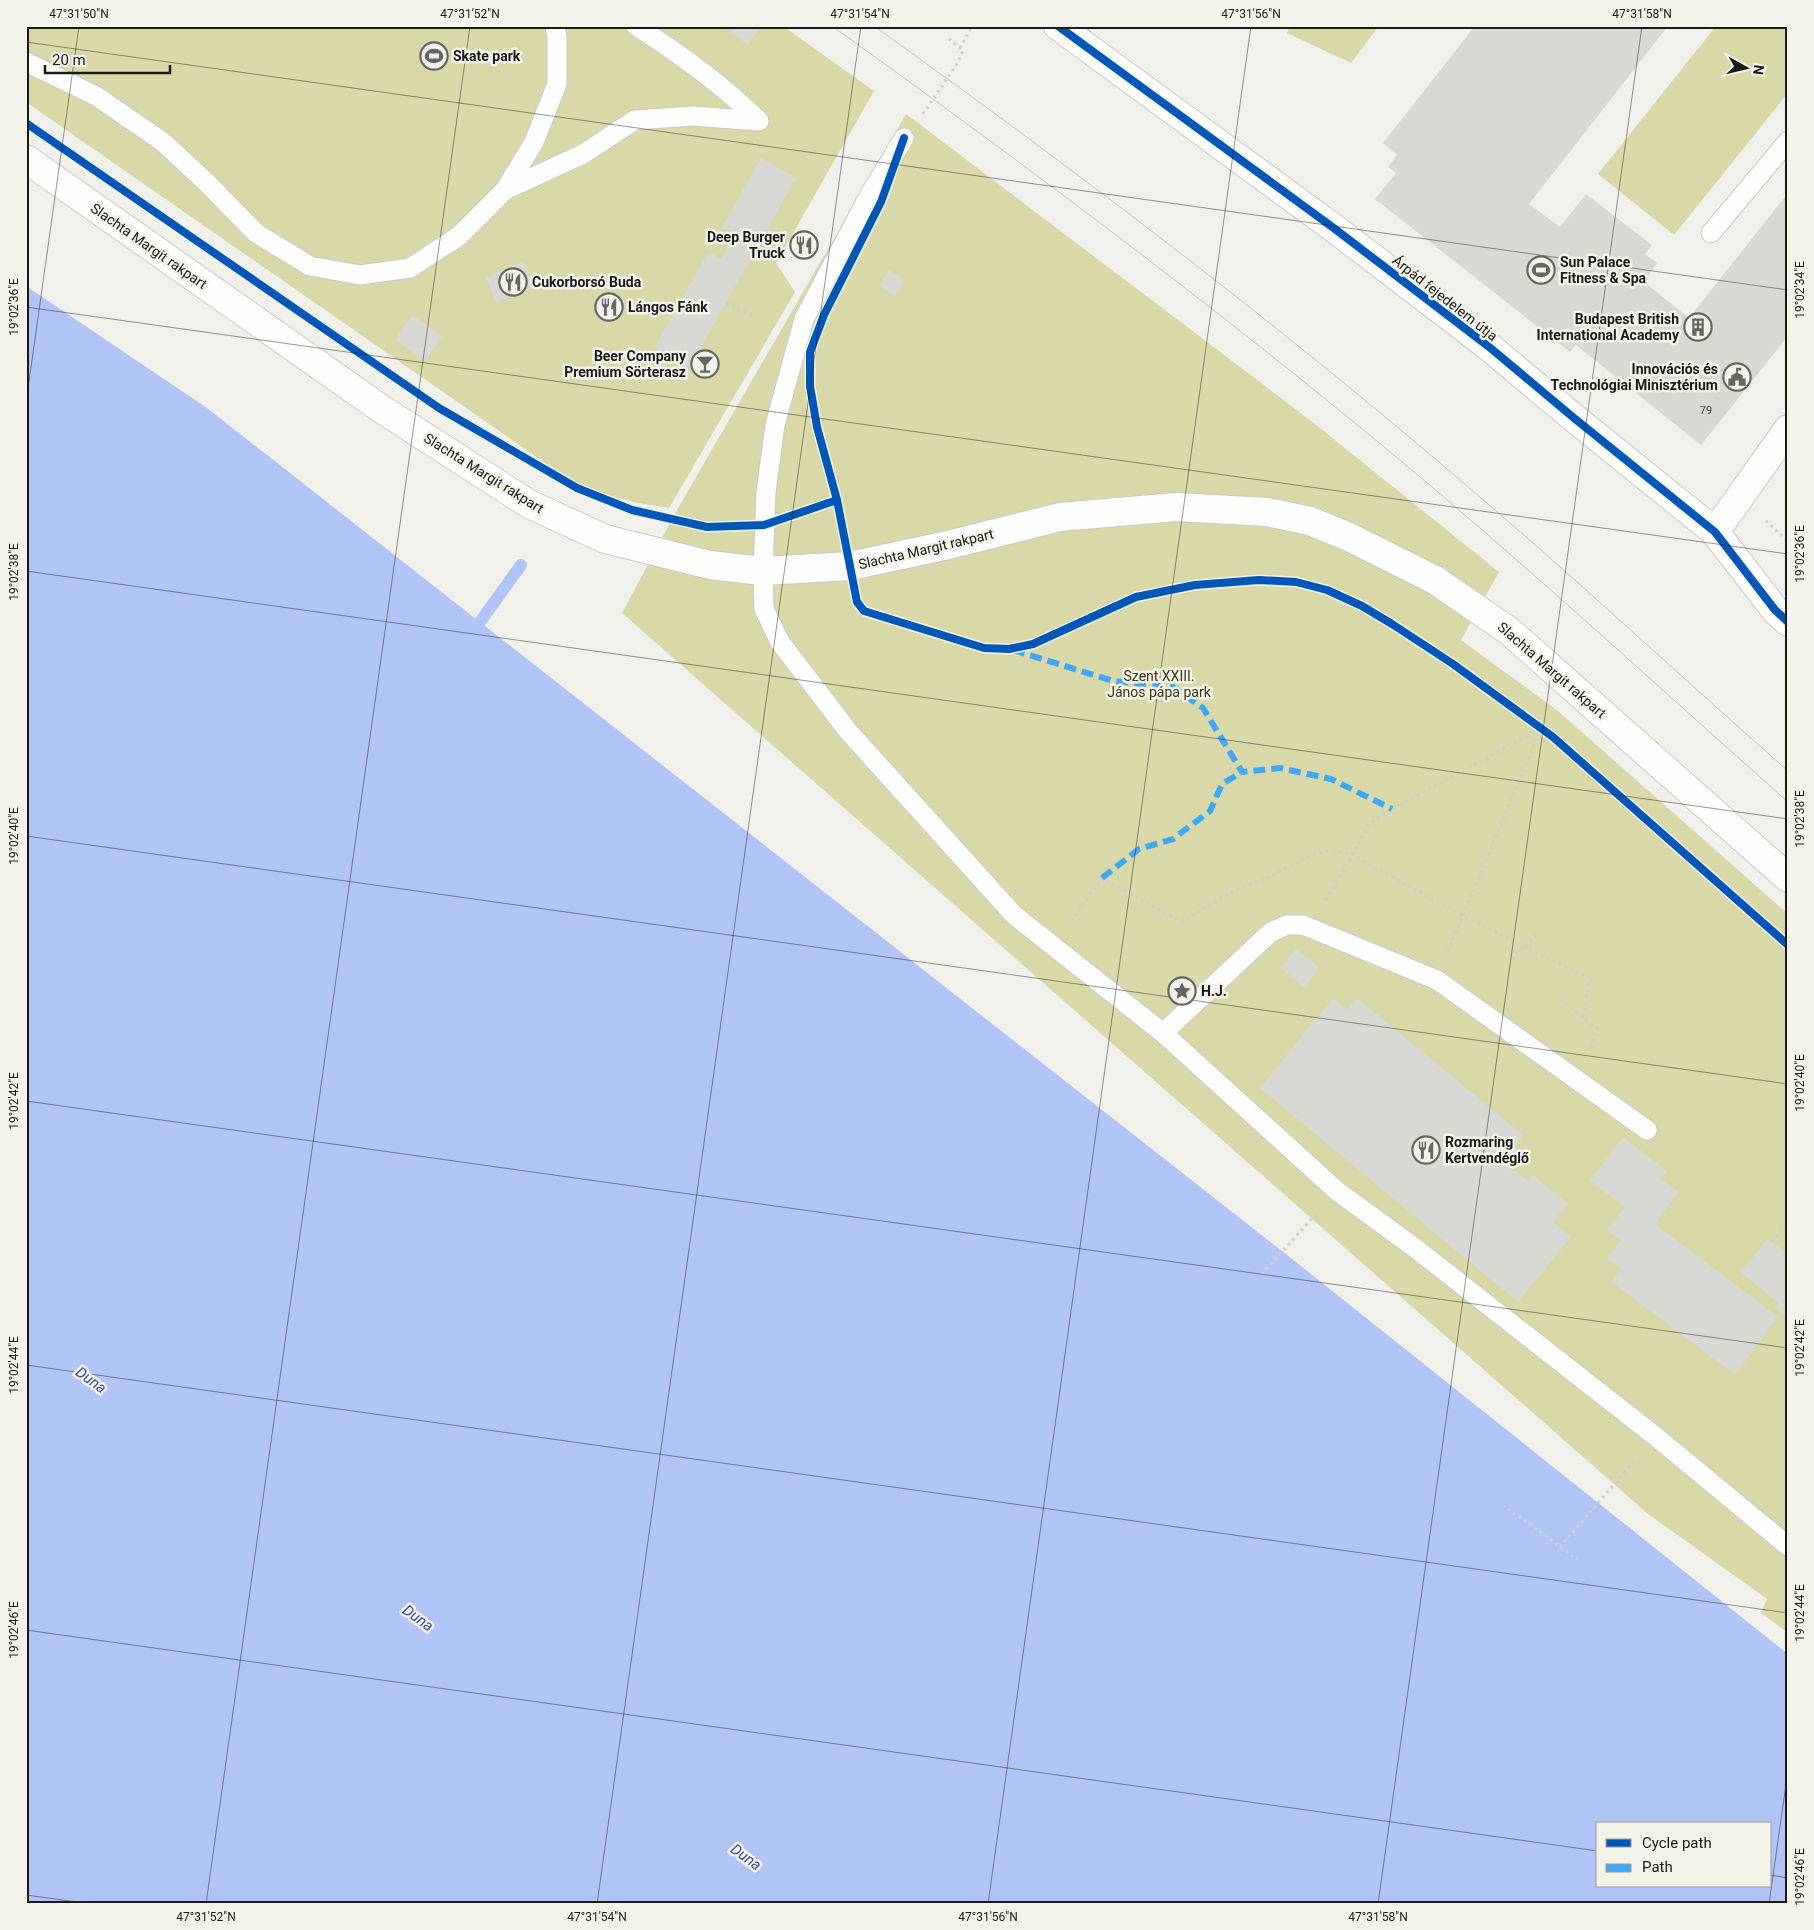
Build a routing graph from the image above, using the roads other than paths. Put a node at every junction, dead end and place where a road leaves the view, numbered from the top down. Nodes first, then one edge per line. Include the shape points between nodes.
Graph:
1 (555, 26) edge
2 (636, 26) edge
3 (1058, 26) edge
4 (26, 62) edge
5 (904, 138) road end
6 (1788, 141) edge
7 (26, 159) edge
8 (505, 190) junction
9 (1711, 233) dead end
10 (1788, 429) edge
11 (1715, 532) junction
12 (763, 571) junction
13 (1788, 622) edge
14 (1788, 878) edge
15 (1163, 1033) junction
16 (1648, 1130) dead end
17 (1788, 1546) edge

1 - 8 lane via 558,38 557,84 534,142
2 - 8 lane via 676,51 732,94 759,120 693,116 635,120 583,154
3 - 11 main road, Árpád fejedelem útja via 1335,229 1488,346
4 - 8 lane via 96,96 163,142 256,233 310,266 360,275 410,268 459,236
5 - 12 lane via 870,194 804,319 775,425 766,492
6 - 9 lane
7 - 12 main road, Slachta Margit rakpart via 380,408 529,504 605,539 710,565
10 - 11 main road
11 - 13 main road, Árpád fejedelem útja via 1775,610
12 - 14 main road, Slachta Margit rakpart via 850,566 1070,516 1176,507 1267,512 1310,521 1435,580 1510,631
12 - 15 lane via 764,609 780,642 848,731 1014,915
15 - 16 lane via 1271,932 1296,924 1437,980
15 - 17 lane via 1336,1191 1415,1248 1655,1436

